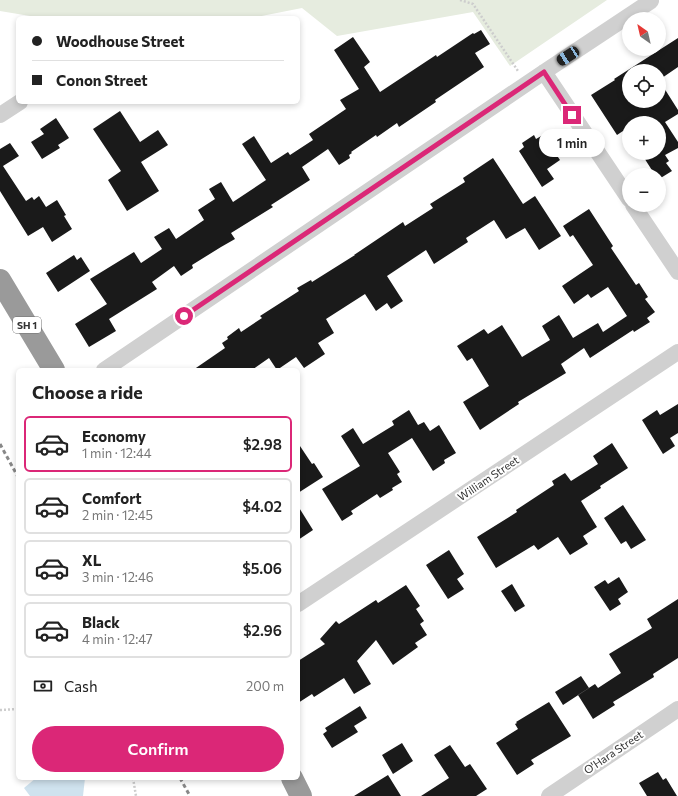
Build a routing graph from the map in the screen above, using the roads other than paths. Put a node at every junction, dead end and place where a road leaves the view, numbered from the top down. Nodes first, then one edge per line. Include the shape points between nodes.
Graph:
1 (651, 2) dead end
2 (544, 72) junction
3 (17, 104) edge
4 (0, 115) edge
5 (622, 189) edge
6 (638, 212) edge
7 (678, 272) edge
8 (0, 280) edge
9 (678, 352) edge
10 (53, 368) edge
11 (107, 368) edge
12 (300, 603) edge
13 (678, 709) edge
14 (293, 780) edge
15 (301, 796) edge
16 (549, 796) edge

1 - 2 street
2 - 5 street
2 - 11 street
3 - 4 street
6 - 7 street
8 - 10 highway, SH 1
9 - 12 street, William Street
13 - 16 street, O'Hara Street
14 - 15 highway

